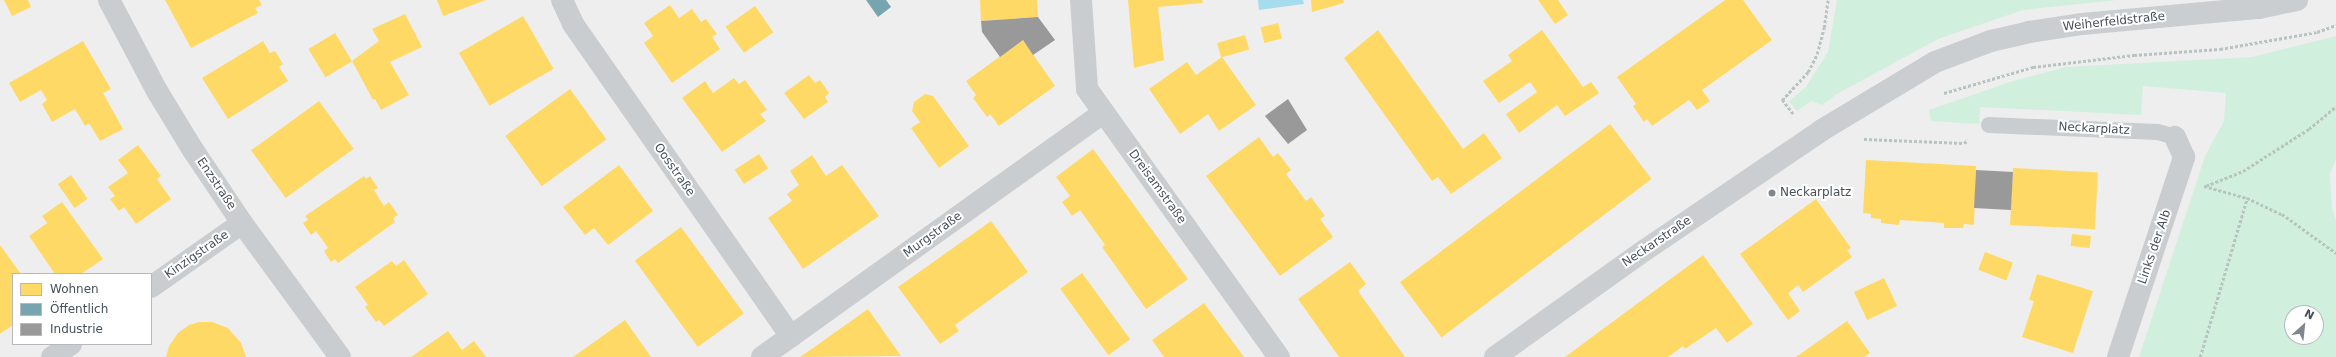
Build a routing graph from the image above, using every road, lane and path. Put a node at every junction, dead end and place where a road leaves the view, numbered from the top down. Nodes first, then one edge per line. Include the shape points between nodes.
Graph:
1 (109, 0) edge
2 (562, 0) edge
3 (1081, 0) edge
4 (1828, 0) edge
5 (2297, 0) edge
6 (2336, 25) edge
7 (1935, 62) joint
8 (1941, 94) dead end
9 (2336, 106) edge
10 (1104, 113) junction
11 (1989, 125) joint
12 (1822, 130) junction
13 (2175, 137) joint
14 (2246, 198) junction
15 (242, 223) junction
16 (2336, 253) edge
17 (152, 286) edge
18 (791, 337) junction
19 (70, 345) edge
20 (52, 357) edge
21 (340, 357) edge
22 (762, 357) edge
23 (1279, 357) edge
24 (1495, 357) edge
25 (2118, 357) edge
26 (2200, 357) edge

1 - 15 street, Enzstraße via 157,91
2 - 18 street, Oosstraße via 573,24
3 - 10 street, Dreisamstraße via 1087,89
4 - 12 path via 1817,54 1808,72 1782,100 1796,117
5 - 7 street, Weiherfeldstraße via 2259,8 2082,24 2029,32 1991,41
6 - 8 path via 2317,32 2220,49 2134,55 2034,67
7 - 12 street, Neckarstraße
9 - 14 path via 2309,129 2243,171 2206,187
10 - 18 street, Murgstraße
10 - 23 street, Dreisamstraße
11 - 12 path via 1964,143 1854,138
11 - 13 lane, Neckarplatz via 2158,132
12 - 24 street, Neckarstraße via 1645,250
13 - 25 street, Links der Alb via 2184,158
14 - 16 path via 2282,214
14 - 26 path
15 - 17 street, Kinzigstraße
15 - 21 street, Enzstraße
18 - 22 street, Murgstraße
19 - 20 street

